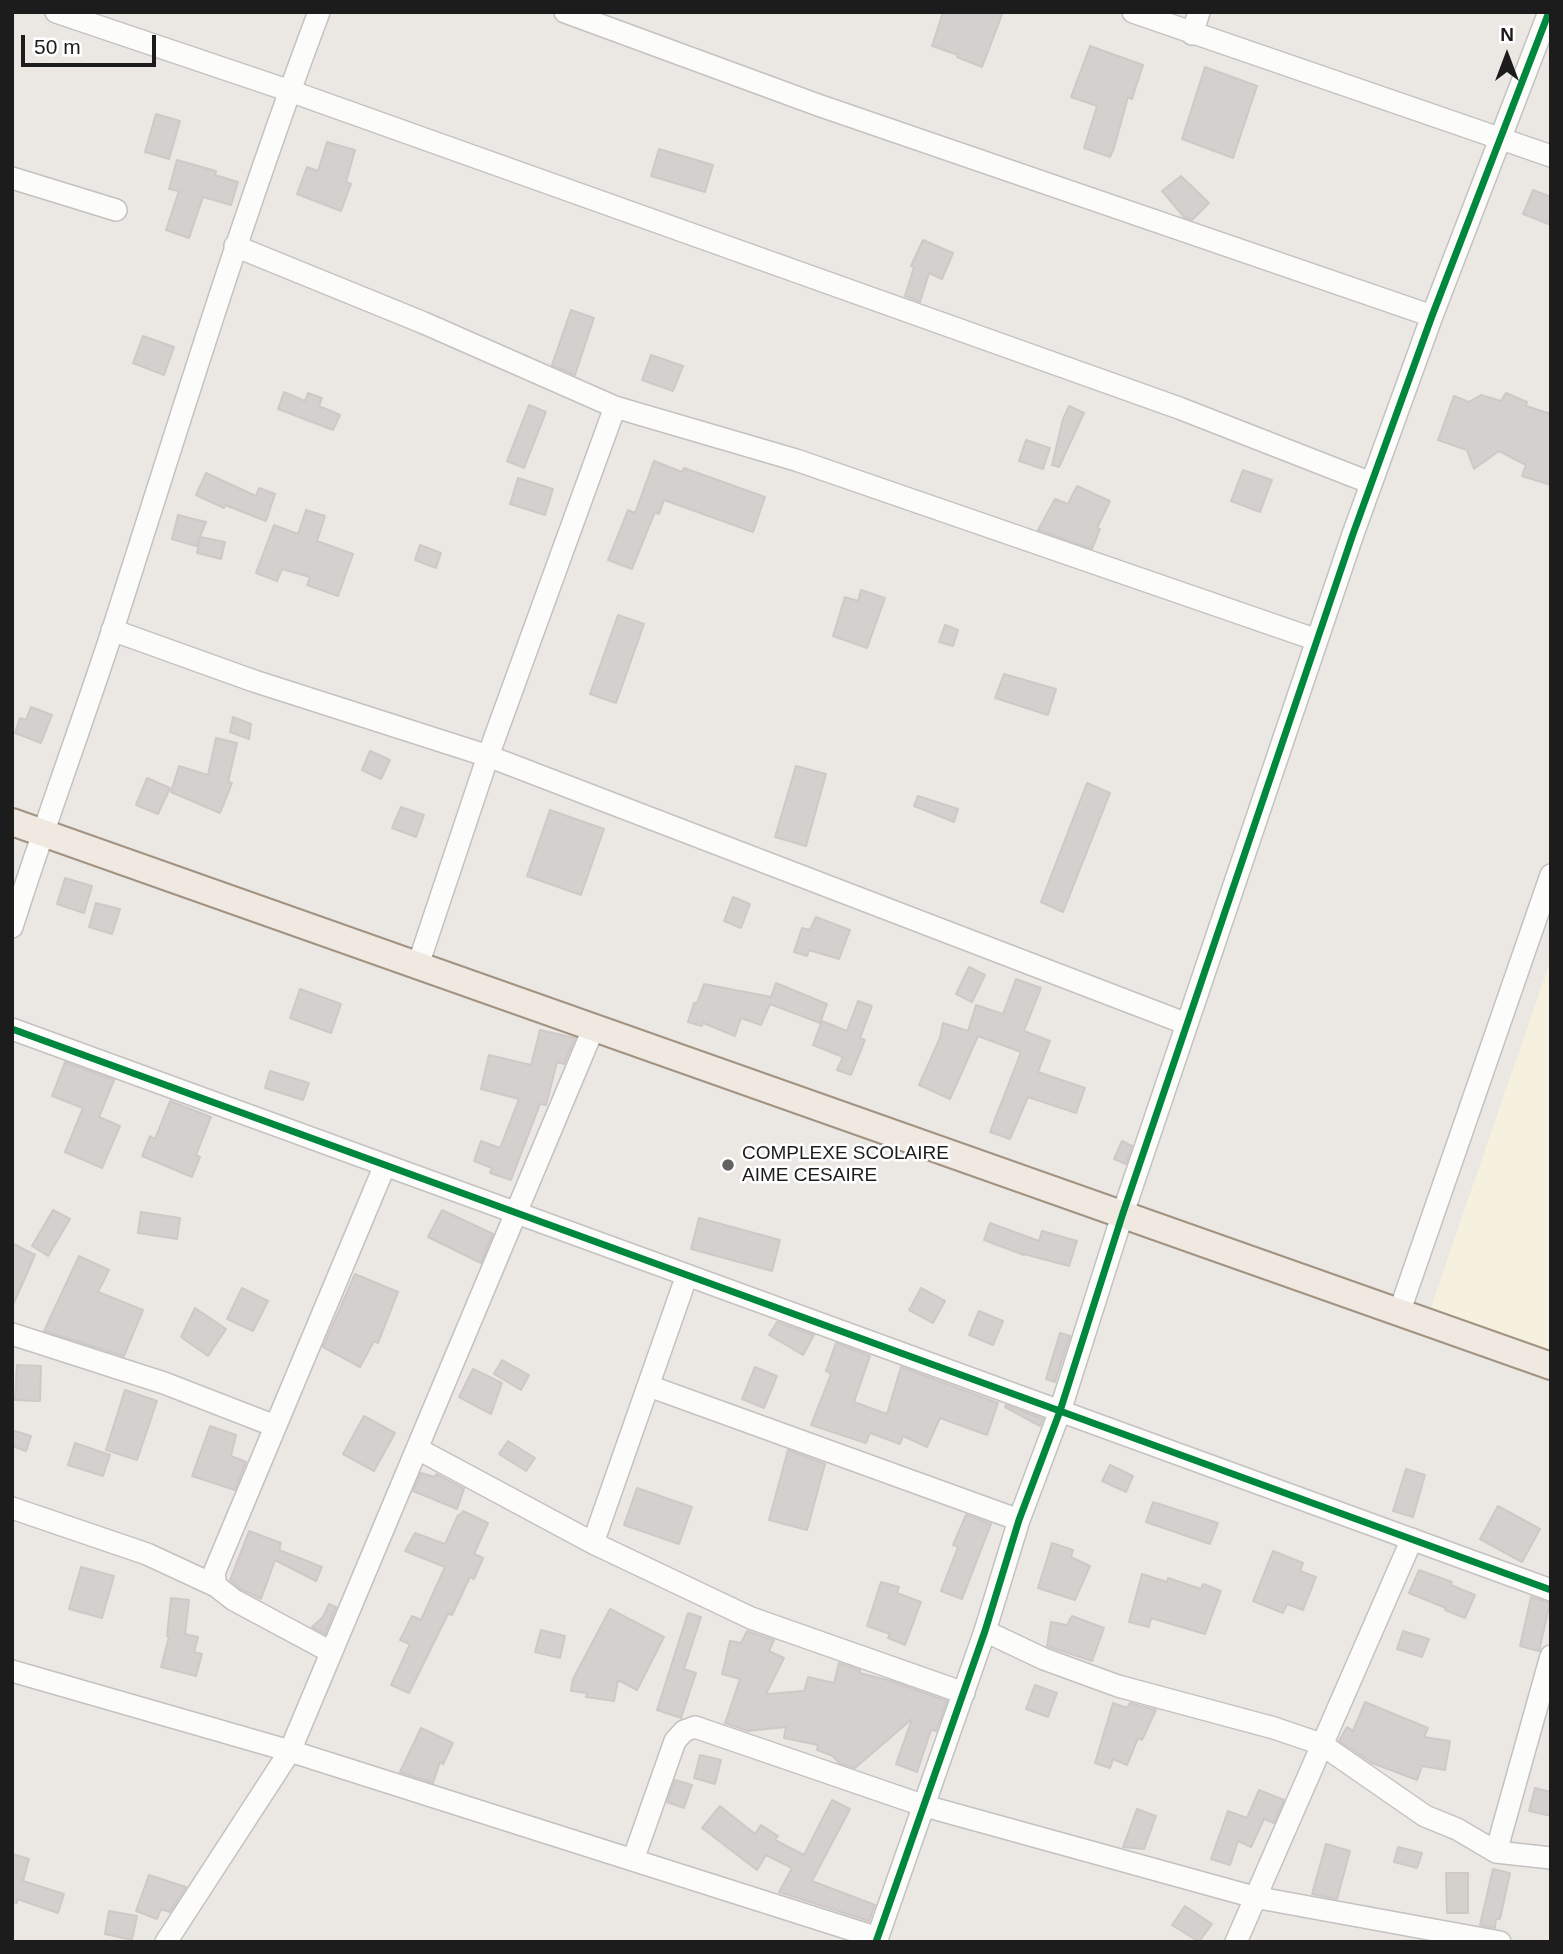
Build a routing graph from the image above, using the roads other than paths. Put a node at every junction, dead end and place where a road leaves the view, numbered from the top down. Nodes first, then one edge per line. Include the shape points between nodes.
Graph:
1 (56, 12) edge
2 (319, 12) edge
3 (565, 12) edge
4 (1133, 12) edge
5 (1199, 12) edge
6 (1549, 12) edge
7 (1192, 34) junction
8 (290, 91) junction
9 (1501, 139) junction
10 (1551, 156) edge
11 (12, 178) edge
12 (116, 210) dead end
13 (235, 246) junction
14 (1432, 316) junction
15 (615, 407) junction
16 (1371, 483) junction
17 (112, 630) junction
18 (1317, 640) junction
19 (488, 756) junction
20 (12, 822) edge
21 (42, 833) junction
22 (1551, 875) edge
23 (12, 927) edge
24 (418, 965) junction
25 (1187, 1024) junction
26 (594, 1027) junction
27 (12, 1029) edge
28 (385, 1165) junction
29 (517, 1213) junction
30 (1123, 1213) junction
31 (687, 1275) junction
32 (1399, 1313) junction
33 (12, 1334) edge
34 (1551, 1366) edge
35 (649, 1386) junction
36 (1060, 1411) junction
37 (275, 1426) junction
38 (418, 1449) junction
39 (12, 1508) edge
40 (1018, 1520) junction
41 (1412, 1539) junction
42 (593, 1543) junction
43 (216, 1586) junction
44 (1551, 1590) edge
45 (985, 1632) junction
46 (331, 1652) junction
47 (1551, 1656) edge
48 (12, 1671) edge
49 (964, 1693) junction
50 (1321, 1744) junction
51 (290, 1751) junction
52 (925, 1806) junction
53 (1496, 1852) junction
54 (1551, 1858) edge
55 (633, 1860) junction
56 (1254, 1897) junction
57 (877, 1940) edge
58 (166, 1942) edge
59 (1236, 1942) edge
60 (1500, 1942) edge

1 - 8 street
2 - 8 street
3 - 14 street via 818,105
4 - 7 street
5 - 7 street
6 - 9 street
7 - 9 street
8 - 13 street
8 - 16 street via 1166,403
9 - 10 street
9 - 14 street
11 - 12 street
13 - 15 street
13 - 17 street
14 - 16 street
15 - 18 street via 796,460
15 - 19 street
16 - 18 street
17 - 19 street
17 - 21 street
18 - 25 street
19 - 24 street
19 - 25 street
20 - 21 main road
21 - 23 street
21 - 24 main road
22 - 32 street
24 - 26 main road
25 - 30 street
26 - 29 street
26 - 30 main road
27 - 28 street
28 - 29 street
28 - 37 street
29 - 31 street
29 - 38 street
30 - 32 main road
30 - 36 street
31 - 35 street
31 - 36 street
32 - 34 main road
33 - 37 street via 164,1383
35 - 40 street
35 - 42 street
36 - 40 street
36 - 41 street
37 - 43 street via 214,1573
38 - 42 street
38 - 46 street
39 - 43 street via 147,1554
40 - 45 street
41 - 44 street
41 - 50 street
42 - 49 street via 751,1618
43 - 46 street
45 - 49 street
45 - 50 street via 1118,1686
46 - 51 street
47 - 53 street
48 - 51 street
49 - 52 street
50 - 53 street via 1424,1816
50 - 56 street
51 - 55 street
51 - 58 street
52 - 55 street via 695,1727 675,1741
52 - 56 street
52 - 57 street
53 - 54 street
55 - 57 street
56 - 59 street
56 - 60 street

